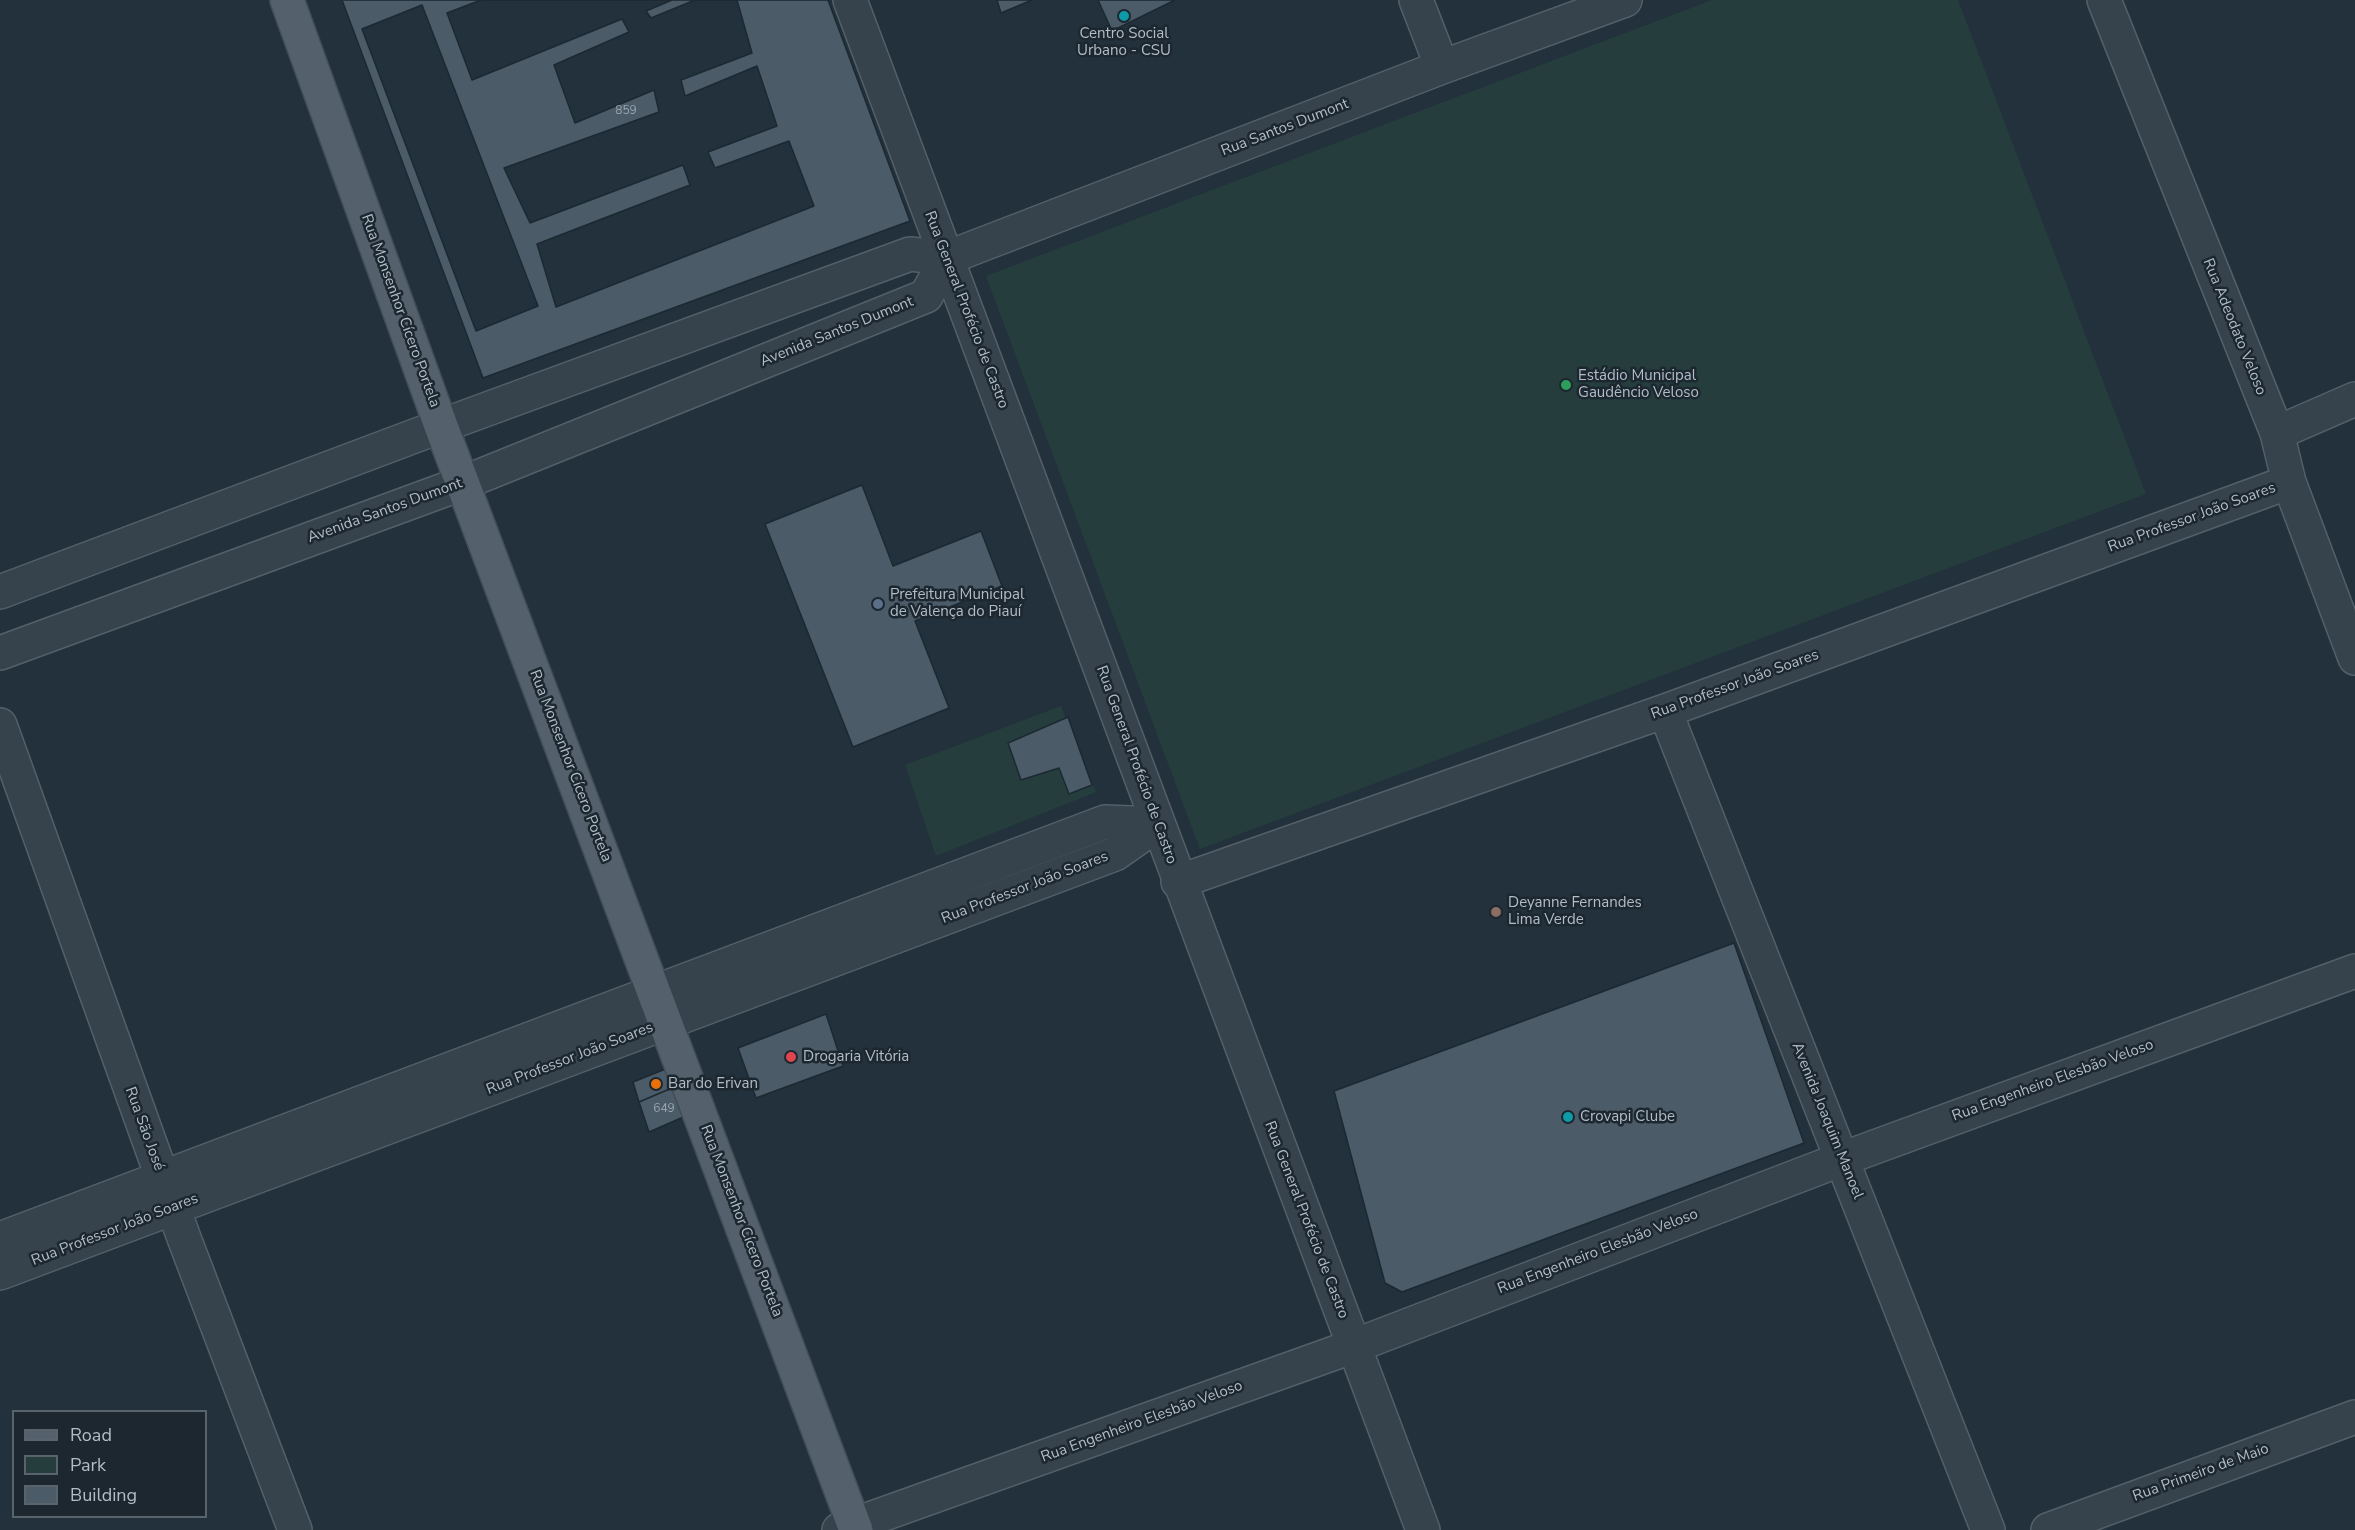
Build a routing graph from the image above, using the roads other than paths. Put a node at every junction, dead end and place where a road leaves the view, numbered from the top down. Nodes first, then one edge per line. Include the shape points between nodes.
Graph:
1 (287, 0) edge
2 (849, 0) edge
3 (1416, 0) edge
4 (1625, 0) edge
5 (2104, 0) edge
6 (1442, 67) junction
7 (947, 258) junction
8 (2355, 399) edge
9 (441, 426) junction
10 (2277, 433) junction
11 (2289, 482) junction
12 (464, 483) junction
13 (0, 592) edge
14 (0, 653) edge
15 (2355, 658) edge
16 (1665, 711) junction
17 (0, 725) edge
18 (1158, 824) junction
19 (1178, 882) junction
20 (2355, 971) edge
21 (661, 1007) junction
22 (1842, 1159) junction
23 (162, 1177) junction
24 (173, 1208) junction
25 (0, 1239) edge
26 (0, 1273) edge
27 (1354, 1346) junction
28 (2355, 1417) edge
29 (850, 1528) edge
30 (295, 1530) edge
31 (1423, 1530) edge
32 (1988, 1530) edge
33 (2048, 1530) edge

1 - 9 main road, Rua Monsenhor Cícero Portela
2 - 7 street, Rua General Profécio de Castro
3 - 6 street
4 - 6 street, Rua Santos Dumont
5 - 10 street, Rua Adeodato Veloso
6 - 7 street, Rua Santos Dumont
7 - 9 street via 910,254
7 - 12 street, Avenida Santos Dumont via 926,296
7 - 18 street, Rua General Profécio de Castro
8 - 10 street
9 - 12 main road, Rua Monsenhor Cícero Portela
9 - 13 street
10 - 11 street, Rua Adeodato Veloso
11 - 15 street, Rua Adeodato Veloso
11 - 16 street, Rua Professor João Soares
12 - 14 street, Avenida Santos Dumont
12 - 21 main road, Rua Monsenhor Cícero Portela
16 - 19 street, Rua Professor João Soares
16 - 22 street, Avenida Joaquim Manoel
17 - 23 street, Rua São José
18 - 19 street, Rua General Profécio de Castro
18 - 21 street, Rua Professor João Soares via 1115,854
19 - 27 street, Rua General Profécio de Castro
20 - 22 street, Rua Engenheiro Elesbão Veloso
21 - 23 street, Rua Professor João Soares
21 - 24 street, Rua Professor João Soares
21 - 29 main road, Rua Monsenhor Cícero Portela
22 - 27 street, Rua Engenheiro Elesbão Veloso
22 - 32 street, Avenida Joaquim Manoel
23 - 24 street, Rua São José
23 - 25 street, Rua Professor João Soares
24 - 26 street, Rua Professor João Soares
24 - 30 street, Rua São José
27 - 29 street, Rua Engenheiro Elesbão Veloso
27 - 31 street, Rua General Profécio de Castro
28 - 33 street, Rua Primeiro de Maio

